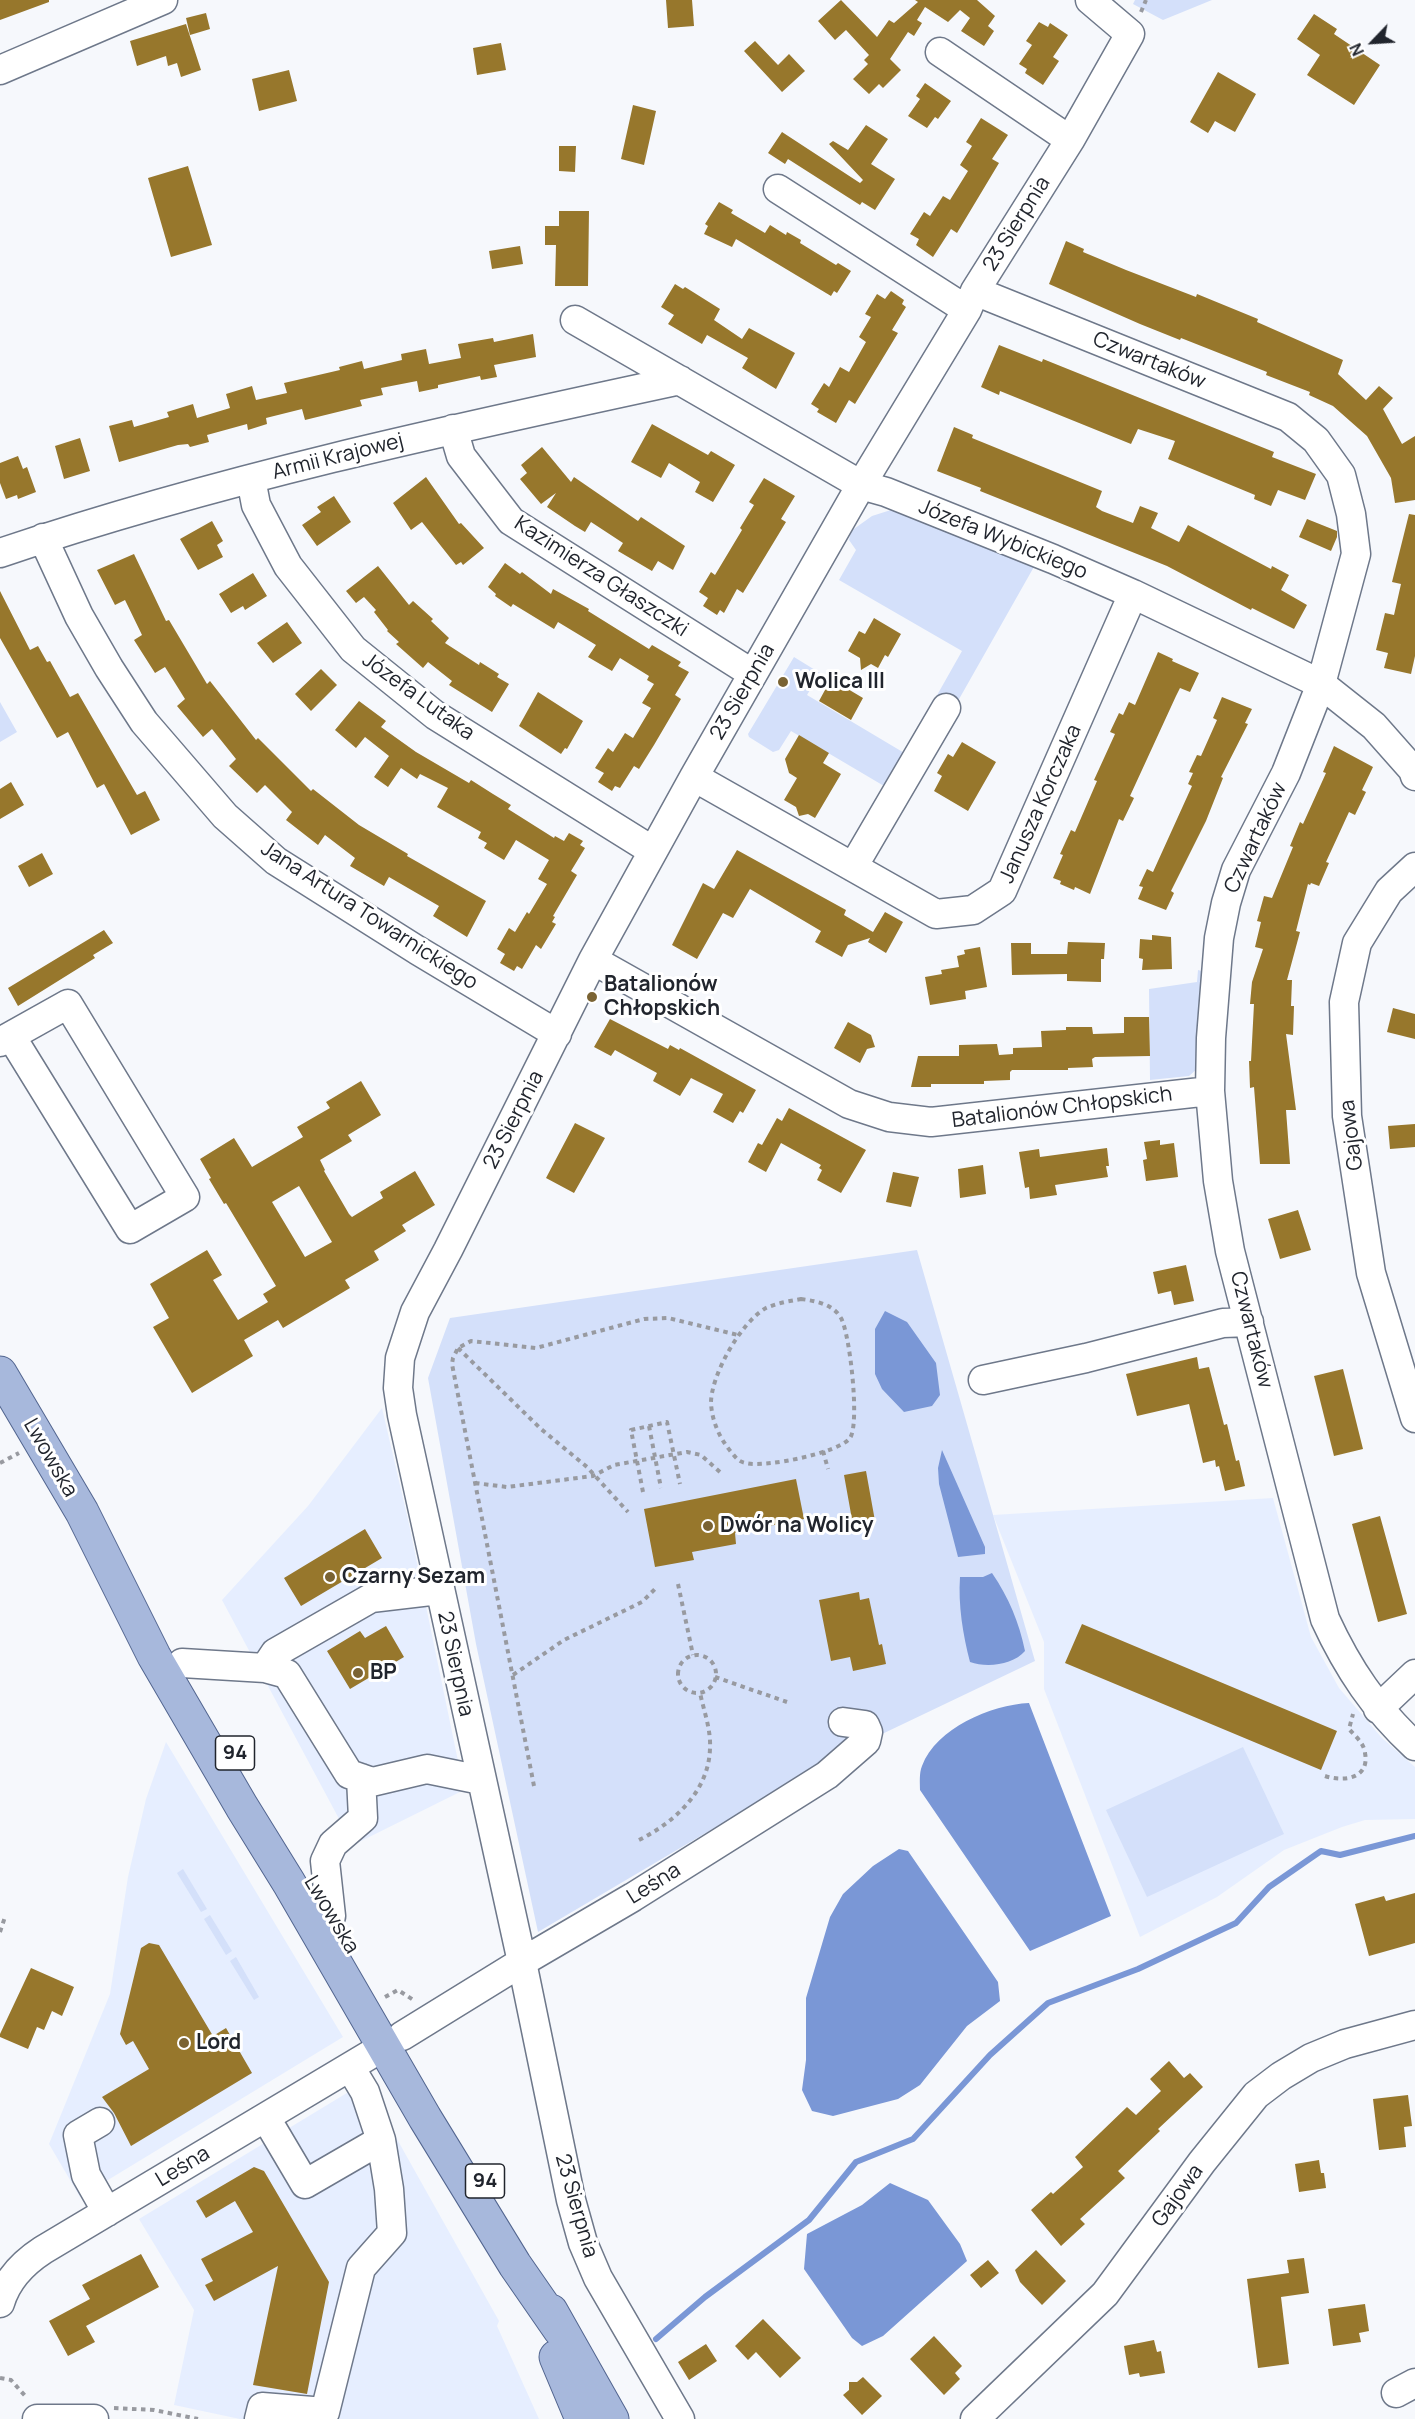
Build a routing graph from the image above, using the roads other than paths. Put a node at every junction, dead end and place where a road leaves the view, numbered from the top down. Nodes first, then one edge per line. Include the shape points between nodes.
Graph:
1 (163, 0) edge
2 (1090, 0) edge
3 (940, 52) dead end
4 (0, 70) edge
5 (1070, 140) junction
6 (778, 189) dead end
7 (971, 300) junction
8 (575, 320) dead end
9 (680, 380) junction
10 (453, 429) junction
11 (251, 479) junction
12 (861, 485) junction
13 (43, 538) junction
14 (0, 553) edge
15 (1133, 594) junction
16 (753, 674) junction
17 (1321, 684) junction
18 (946, 708) dead end
19 (1415, 776) edge
20 (694, 777) junction
21 (653, 851) junction
22 (853, 867) junction
23 (1415, 867) edge
24 (593, 960) junction
25 (557, 1034) junction
26 (5, 1039) edge
27 (1210, 1091) junction
28 (1249, 1322) junction
29 (0, 1372) edge
30 (982, 1380) dead end
31 (1415, 1418) edge
32 (82, 1512) junction
33 (439, 1590) junction
34 (182, 1663) junction
35 (265, 1668) junction
36 (1415, 1674) edge
37 (1366, 1709) junction
38 (843, 1722) dead end
39 (1415, 1746) edge
40 (361, 1778) junction
41 (481, 1780) junction
42 (331, 1916) junction
43 (522, 1962) junction
44 (479, 1988) junction
45 (530, 2009) junction
46 (1415, 2025) edge
47 (392, 2041) junction
48 (350, 2067) junction
49 (266, 2118) junction
50 (100, 2122) dead end
51 (381, 2140) junction
52 (107, 2212) junction
53 (515, 2265) junction
54 (0, 2303) edge
55 (560, 2330) junction
56 (37, 2419) edge
57 (94, 2419) edge
58 (259, 2419) edge
59 (582, 2419) edge
60 (612, 2419) edge
61 (680, 2419) edge
62 (975, 2419) edge

1 - 4 street
2 - 5 street, 23 Sierpnia via 1130,34
3 - 5 street
5 - 7 street, 23 Sierpnia
6 - 7 street
7 - 12 street, 23 Sierpnia
7 - 17 street, Czwartaków via 1288,417 1316,440 1341,475 1356,554
8 - 9 street, Józefa Wybickiego
9 - 10 street, Armii Krajowej
9 - 12 street, Józefa Wybickiego
10 - 11 street, Armii Krajowej
10 - 16 street, Kazimierza Głaszczki via 461,456 511,520
11 - 13 street, Armii Krajowej
11 - 21 street, Józefa Lutaka via 256,505 288,566 353,649 435,715
12 - 15 street, Józefa Wybickiego
12 - 16 street, 23 Sierpnia
13 - 14 street, Armii Krajowej
13 - 25 street, Jana Artura Towarnickiego via 78,616 138,713 225,816 276,861
15 - 17 street, Józefa Wybickiego
15 - 22 street, Janusza Korczaka via 1002,891 973,910 936,914
16 - 20 street, 23 Sierpnia
17 - 19 street, Józefa Wybickiego via 1374,726
17 - 27 street, Czwartaków via 1286,773 1236,870 1226,903 1219,938
18 - 22 street
20 - 21 street, 23 Sierpnia
20 - 22 street, Janusza Korczaka
21 - 24 street, 23 Sierpnia
23 - 31 street, Gajowa via 1389,891 1357,943 1344,1002 1347,1116 1371,1273
24 - 25 street, 23 Sierpnia
24 - 27 street, Batalionów Chłopskich via 849,1104 889,1117 931,1122
25 - 33 street, 23 Sierpnia via 415,1312 400,1358 398,1388 402,1415
26 - 26 street via 68,1004 185,1197 130,1230
27 - 28 street, Czwartaków via 1218,1181 1230,1251
28 - 30 street via 1223,1323
28 - 37 street, Czwartaków via 1325,1619 1354,1675
29 - 32 main road, Lwowska / 94
32 - 34 main road, Lwowska / 94
32 - 47 main road, Lwowska / 94 via 154,1656 242,1807
33 - 35 street via 371,1598 275,1653
33 - 41 street, 23 Sierpnia
34 - 35 street
34 - 42 main road, Lwowska / 94
35 - 40 street via 287,1674 349,1774
36 - 37 street
37 - 39 street
38 - 43 street, Leśna via 865,1725 866,1741 826,1775
40 - 41 street via 372,1782 427,1769
40 - 42 street via 363,1818 333,1844 326,1861
41 - 43 street, 23 Sierpnia
42 - 47 main road, Lwowska / 94 via 381,2000
43 - 44 street, Leśna
43 - 45 street, 23 Sierpnia
44 - 45 street via 495,1990
44 - 47 street, Leśna
45 - 61 street, 23 Sierpnia via 583,2243 598,2278
46 - 62 street, Gajowa via 1345,2044 1311,2058 1256,2096 1105,2294
47 - 48 street, Leśna
47 - 53 main road, Lwowska / 94
47 - 55 main road, Lwowska / 94 via 490,2189
48 - 49 street, Leśna
48 - 51 street via 364,2092
49 - 51 street via 305,2184
49 - 52 street, Leśna
50 - 52 street via 78,2135 86,2175
51 - 58 street via 392,2233 361,2268 325,2412 262,2407
52 - 54 street, Leśna via 32,2258 11,2279
53 - 55 main road, Lwowska / 94
53 - 59 main road
55 - 60 main road, Lwowska / 94
56 - 57 street

